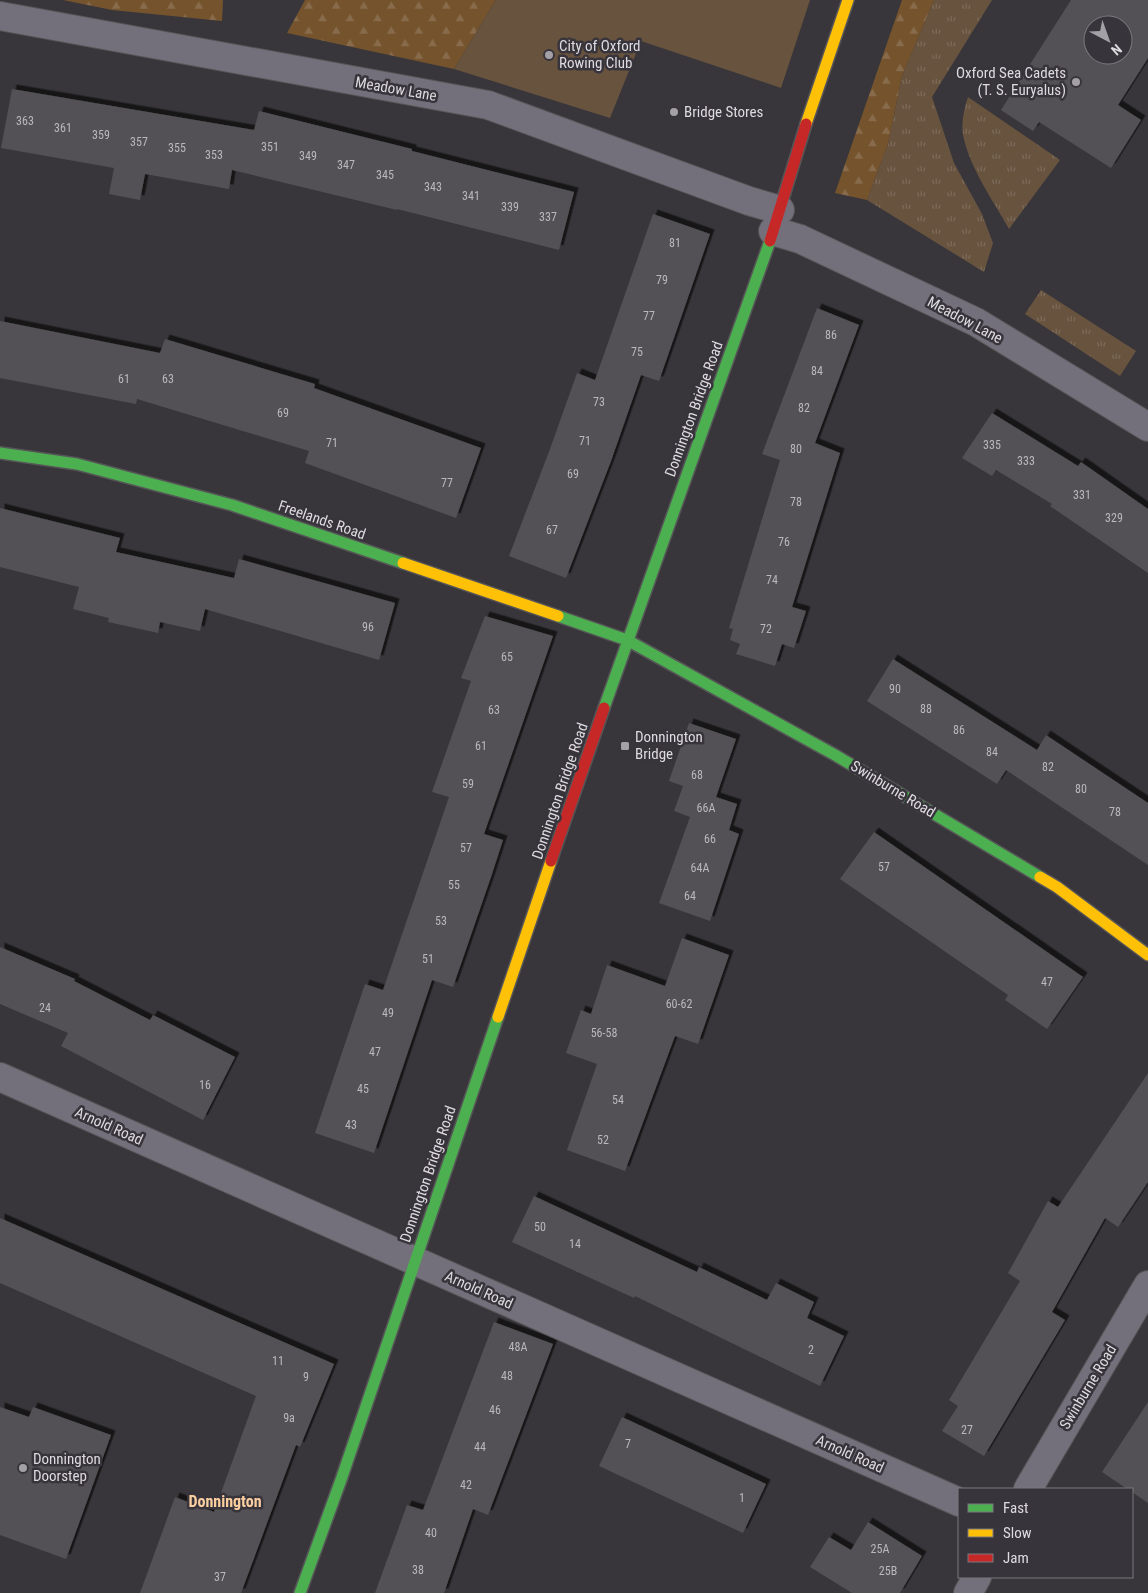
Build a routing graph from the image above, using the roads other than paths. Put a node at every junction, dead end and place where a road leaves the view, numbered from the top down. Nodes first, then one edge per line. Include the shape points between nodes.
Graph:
1 (848, 0) edge
2 (0, 16) edge
3 (776, 220) junction
4 (1148, 427) edge
5 (0, 453) edge
6 (627, 640) junction
7 (1148, 955) edge
8 (0, 1077) edge
9 (414, 1261) junction
10 (1148, 1285) edge
11 (1029, 1488) edge
12 (958, 1502) edge
13 (976, 1578) edge
14 (300, 1593) edge
15 (968, 1593) edge

1 - 3 main road, Donnington Bridge Road
2 - 3 street, Meadow Lane via 488,105 749,201
3 - 4 street, Meadow Lane via 800,239 976,322
3 - 6 main road, Donnington Bridge Road
5 - 6 main road, Freelands Road via 77,464 232,505
6 - 7 main road, Swinburne Road via 835,755 1057,887
6 - 9 main road, Donnington Bridge Road
8 - 9 street, Arnold Road
9 - 12 street, Arnold Road
9 - 14 main road, Donnington Bridge Road
10 - 11 street, Swinburne Road
13 - 15 street

